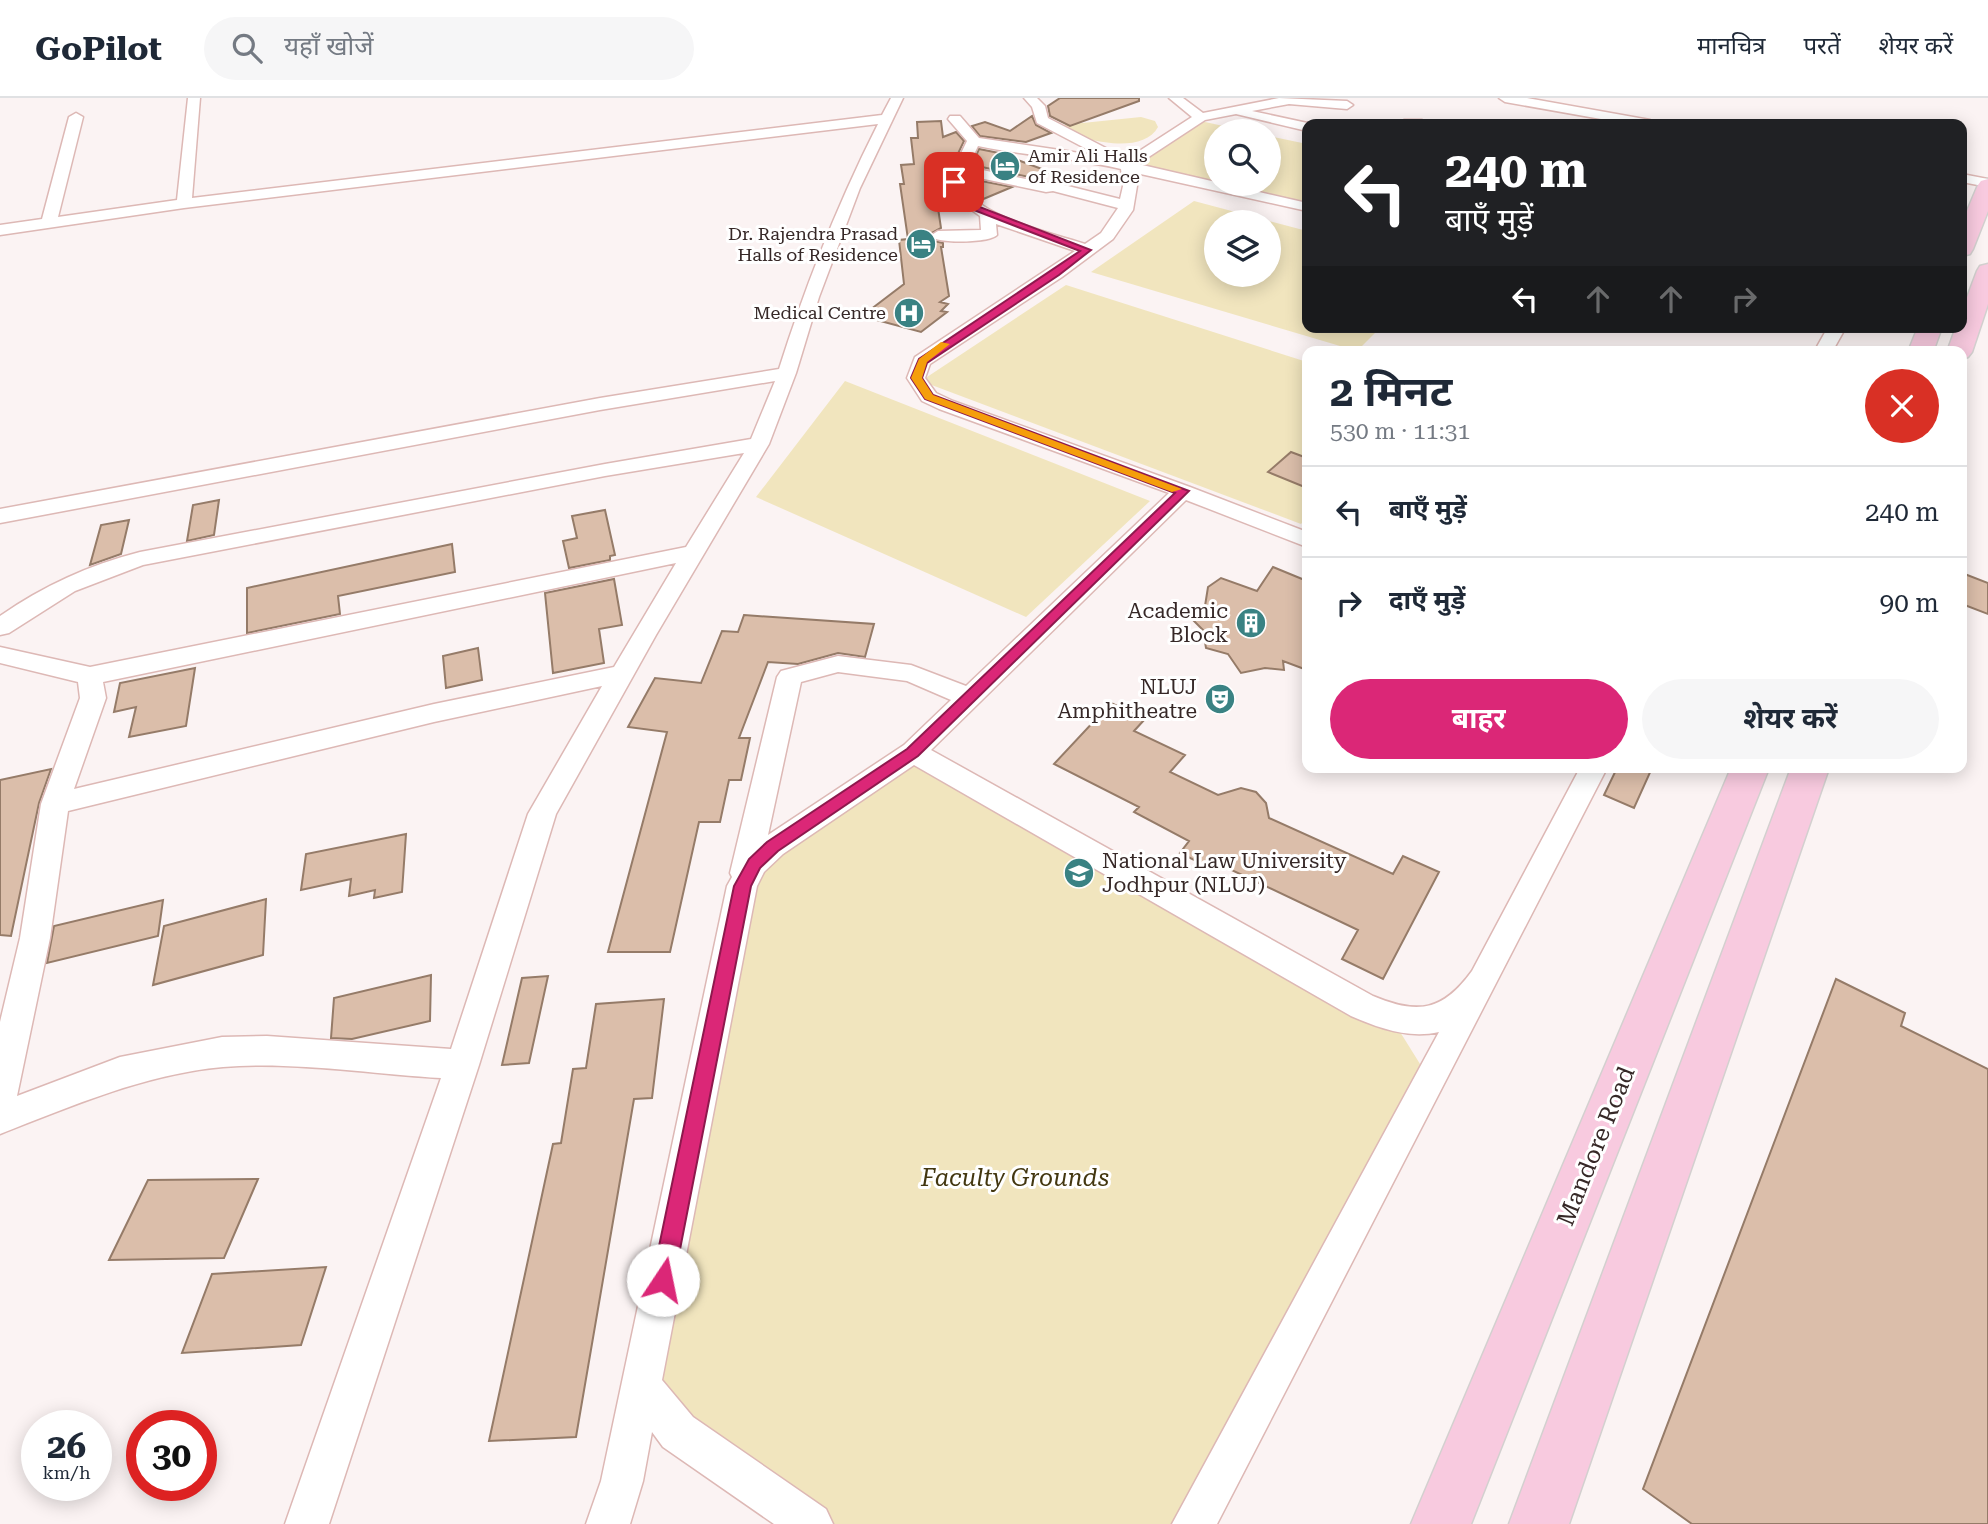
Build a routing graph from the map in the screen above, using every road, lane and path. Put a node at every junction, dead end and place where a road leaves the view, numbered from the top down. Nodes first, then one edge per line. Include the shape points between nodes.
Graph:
1 (194, 98) edge
2 (1030, 98) edge
3 (1175, 98) edge
4 (1505, 98) edge
5 (1284, 99) edge
6 (1347, 106) dead end
7 (891, 108) edge
8 (1232, 111) junction
9 (76, 117) dead end
10 (1201, 117) junction
11 (956, 119) dead end
12 (1622, 119) edge
13 (1302, 126) edge
14 (974, 141) junction
15 (1128, 165) junction
16 (960, 170) junction
17 (1967, 179) edge
18 (1988, 184) edge
19 (184, 203) junction
20 (1126, 205) junction
21 (1302, 206) edge
22 (987, 214) junction
23 (48, 223) junction
24 (0, 230) edge
25 (938, 236) dead end
26 (1967, 236) edge
27 (1087, 250) junction
28 (1988, 271) edge
29 (981, 299) dead end
30 (1004, 306) junction
31 (952, 320) dead end
32 (1967, 330) edge
33 (951, 340) junction
34 (788, 373) junction
35 (759, 444) junction
36 (1183, 491) junction
37 (0, 516) edge
38 (1302, 538) edge
39 (694, 552) junction
40 (0, 627) edge
41 (0, 656) edge
42 (622, 673) junction
43 (90, 676) junction
44 (970, 697) junction
45 (913, 752) junction
46 (1591, 773) edge
47 (1748, 773) edge
48 (1808, 773) edge
49 (55, 804) junction
50 (742, 886) junction
51 (1483, 981) junction
52 (462, 1065) junction
53 (0, 1095) edge
54 (0, 1118) edge
55 (642, 1385) junction
56 (307, 1524) edge
57 (608, 1524) edge
58 (811, 1524) edge
59 (1194, 1524) edge
60 (1441, 1524) edge
61 (1539, 1524) edge

1 - 19 street
2 - 15 street via 1042,120
3 - 10 street
4 - 12 street
5 - 6 street
5 - 8 street
7 - 19 street
7 - 34 street via 810,296
8 - 10 street
8 - 13 street
9 - 23 street
10 - 15 street
11 - 14 street
14 - 15 street
14 - 16 street
15 - 20 street
15 - 21 street
16 - 20 street
16 - 22 street via 954,182 961,196
17 - 18 street
18 - 26 highway
19 - 23 street
20 - 27 street via 1107,236
22 - 25 street via 989,234
22 - 27 street
23 - 24 street
27 - 30 street
28 - 32 highway
29 - 30 street
30 - 33 street
31 - 33 street via 933,334
33 - 36 street via 922,361 916,378 929,397
34 - 35 street
34 - 37 street
35 - 39 street
35 - 40 street via 140,559 66,584
36 - 38 street
36 - 44 street
39 - 42 street
39 - 43 street
41 - 43 street
42 - 49 street
42 - 52 street via 542,814
43 - 49 street via 93,698
44 - 45 street
44 - 50 street via 911,673 838,664 790,677
45 - 50 street via 773,846 754,864
45 - 51 street via 1394,1020 1434,1020 1464,1006
46 - 51 street
47 - 60 highway, Mandore Road
48 - 61 highway
49 - 53 street via 36,938
50 - 55 street
51 - 59 street
52 - 54 street via 222,1052 120,1072
52 - 56 street
55 - 57 street via 622,1482
55 - 58 street via 678,1432

